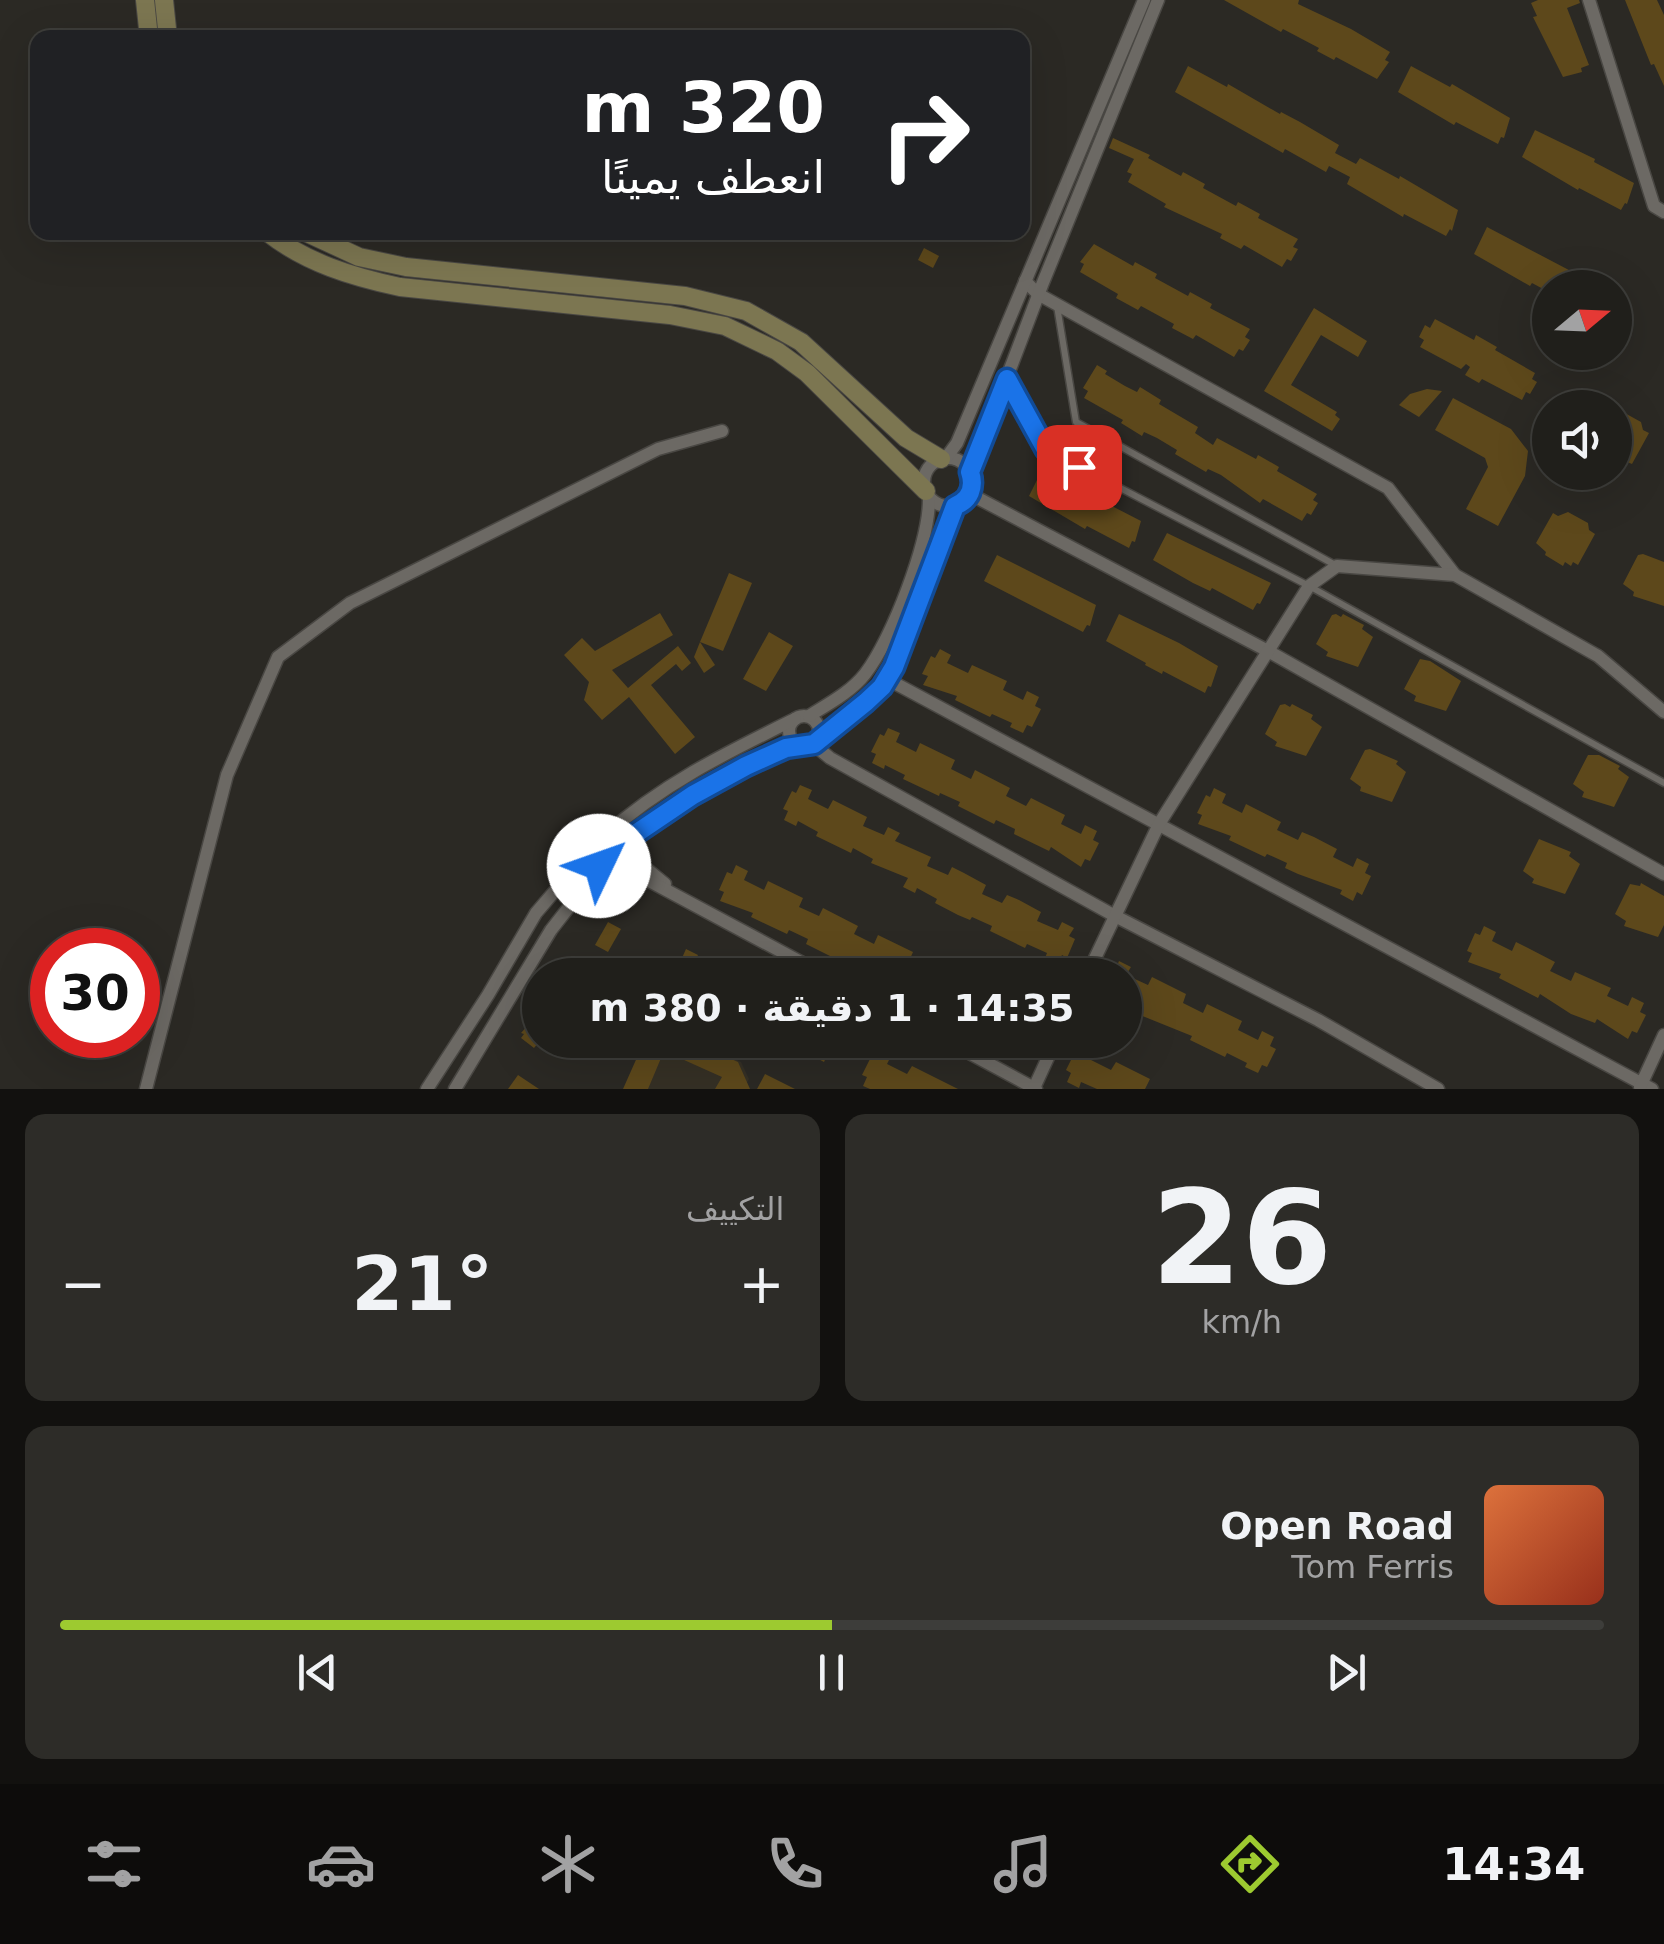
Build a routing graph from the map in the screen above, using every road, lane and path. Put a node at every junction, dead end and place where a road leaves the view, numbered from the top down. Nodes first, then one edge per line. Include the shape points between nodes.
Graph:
1 (146, 0) edge
2 (164, 0) edge
3 (1144, 0) edge
4 (1158, 0) edge
5 (1588, 0) edge
6 (148, 30) edge
7 (167, 30) edge
8 (1664, 181) edge
9 (1650, 193) junction
10 (1664, 212) edge
11 (280, 240) edge
12 (323, 240) edge
13 (1025, 281) junction
14 (1038, 294) junction
15 (1056, 304) junction
16 (1007, 379) junction
17 (722, 430) dead end
18 (944, 458) junction
19 (970, 472) junction
20 (928, 494) junction
21 (970, 494) junction
22 (955, 506) junction
23 (1337, 566) junction
24 (1455, 575) junction
25 (1308, 586) junction
26 (1268, 651) junction
27 (887, 679) junction
28 (1664, 712) edge
29 (802, 718) junction
30 (810, 742) junction
31 (1664, 783) edge
32 (1159, 824) junction
33 (600, 840) junction
34 (620, 846) junction
35 (608, 860) junction
36 (1664, 874) edge
37 (682, 898) junction
38 (1116, 916) junction
39 (793, 958) edge
40 (1095, 958) edge
41 (1664, 1035) edge
42 (979, 1058) edge
43 (1048, 1058) edge
44 (1644, 1087) edge
45 (1035, 1088) edge
46 (146, 1089) edge
47 (428, 1089) edge
48 (455, 1089) edge
49 (1438, 1089) edge

1 - 6 main road
2 - 7 main road
3 - 13 street
4 - 14 street
5 - 9 street
8 - 9 street
9 - 10 street
11 - 20 main road via 314,262 400,287 725,326 807,373
12 - 18 main road via 406,267 685,296 746,311 801,342 906,438
13 - 14 street
13 - 18 street via 957,443
14 - 15 street
14 - 16 street
15 - 23 lane via 1076,422
15 - 24 street via 1388,488
16 - 19 street
16 - 25 lane via 1046,450
17 - 46 street via 658,448 350,604 278,657 227,775
18 - 19 street via 960,460
18 - 20 street via 928,468
19 - 21 street
20 - 22 street via 937,504
20 - 29 street via 923,542 875,658 859,680
21 - 22 street
21 - 26 street
22 - 27 street
23 - 24 street
23 - 25 street
24 - 28 street via 1598,656
25 - 26 street
25 - 31 lane
26 - 32 street
26 - 36 street
27 - 30 street via 859,710
27 - 32 street
29 - 30 street via 818,725
29 - 30 street via 790,736
29 - 33 street via 696,767
30 - 34 street via 718,780
30 - 38 street
32 - 38 street
32 - 44 street
33 - 34 street via 612,836
33 - 35 street via 596,854
33 - 47 street via 536,912
34 - 35 street
34 - 37 street
35 - 37 street
35 - 48 street via 550,930
37 - 39 street
38 - 40 street
38 - 49 street
41 - 44 street
42 - 45 street
43 - 45 street

